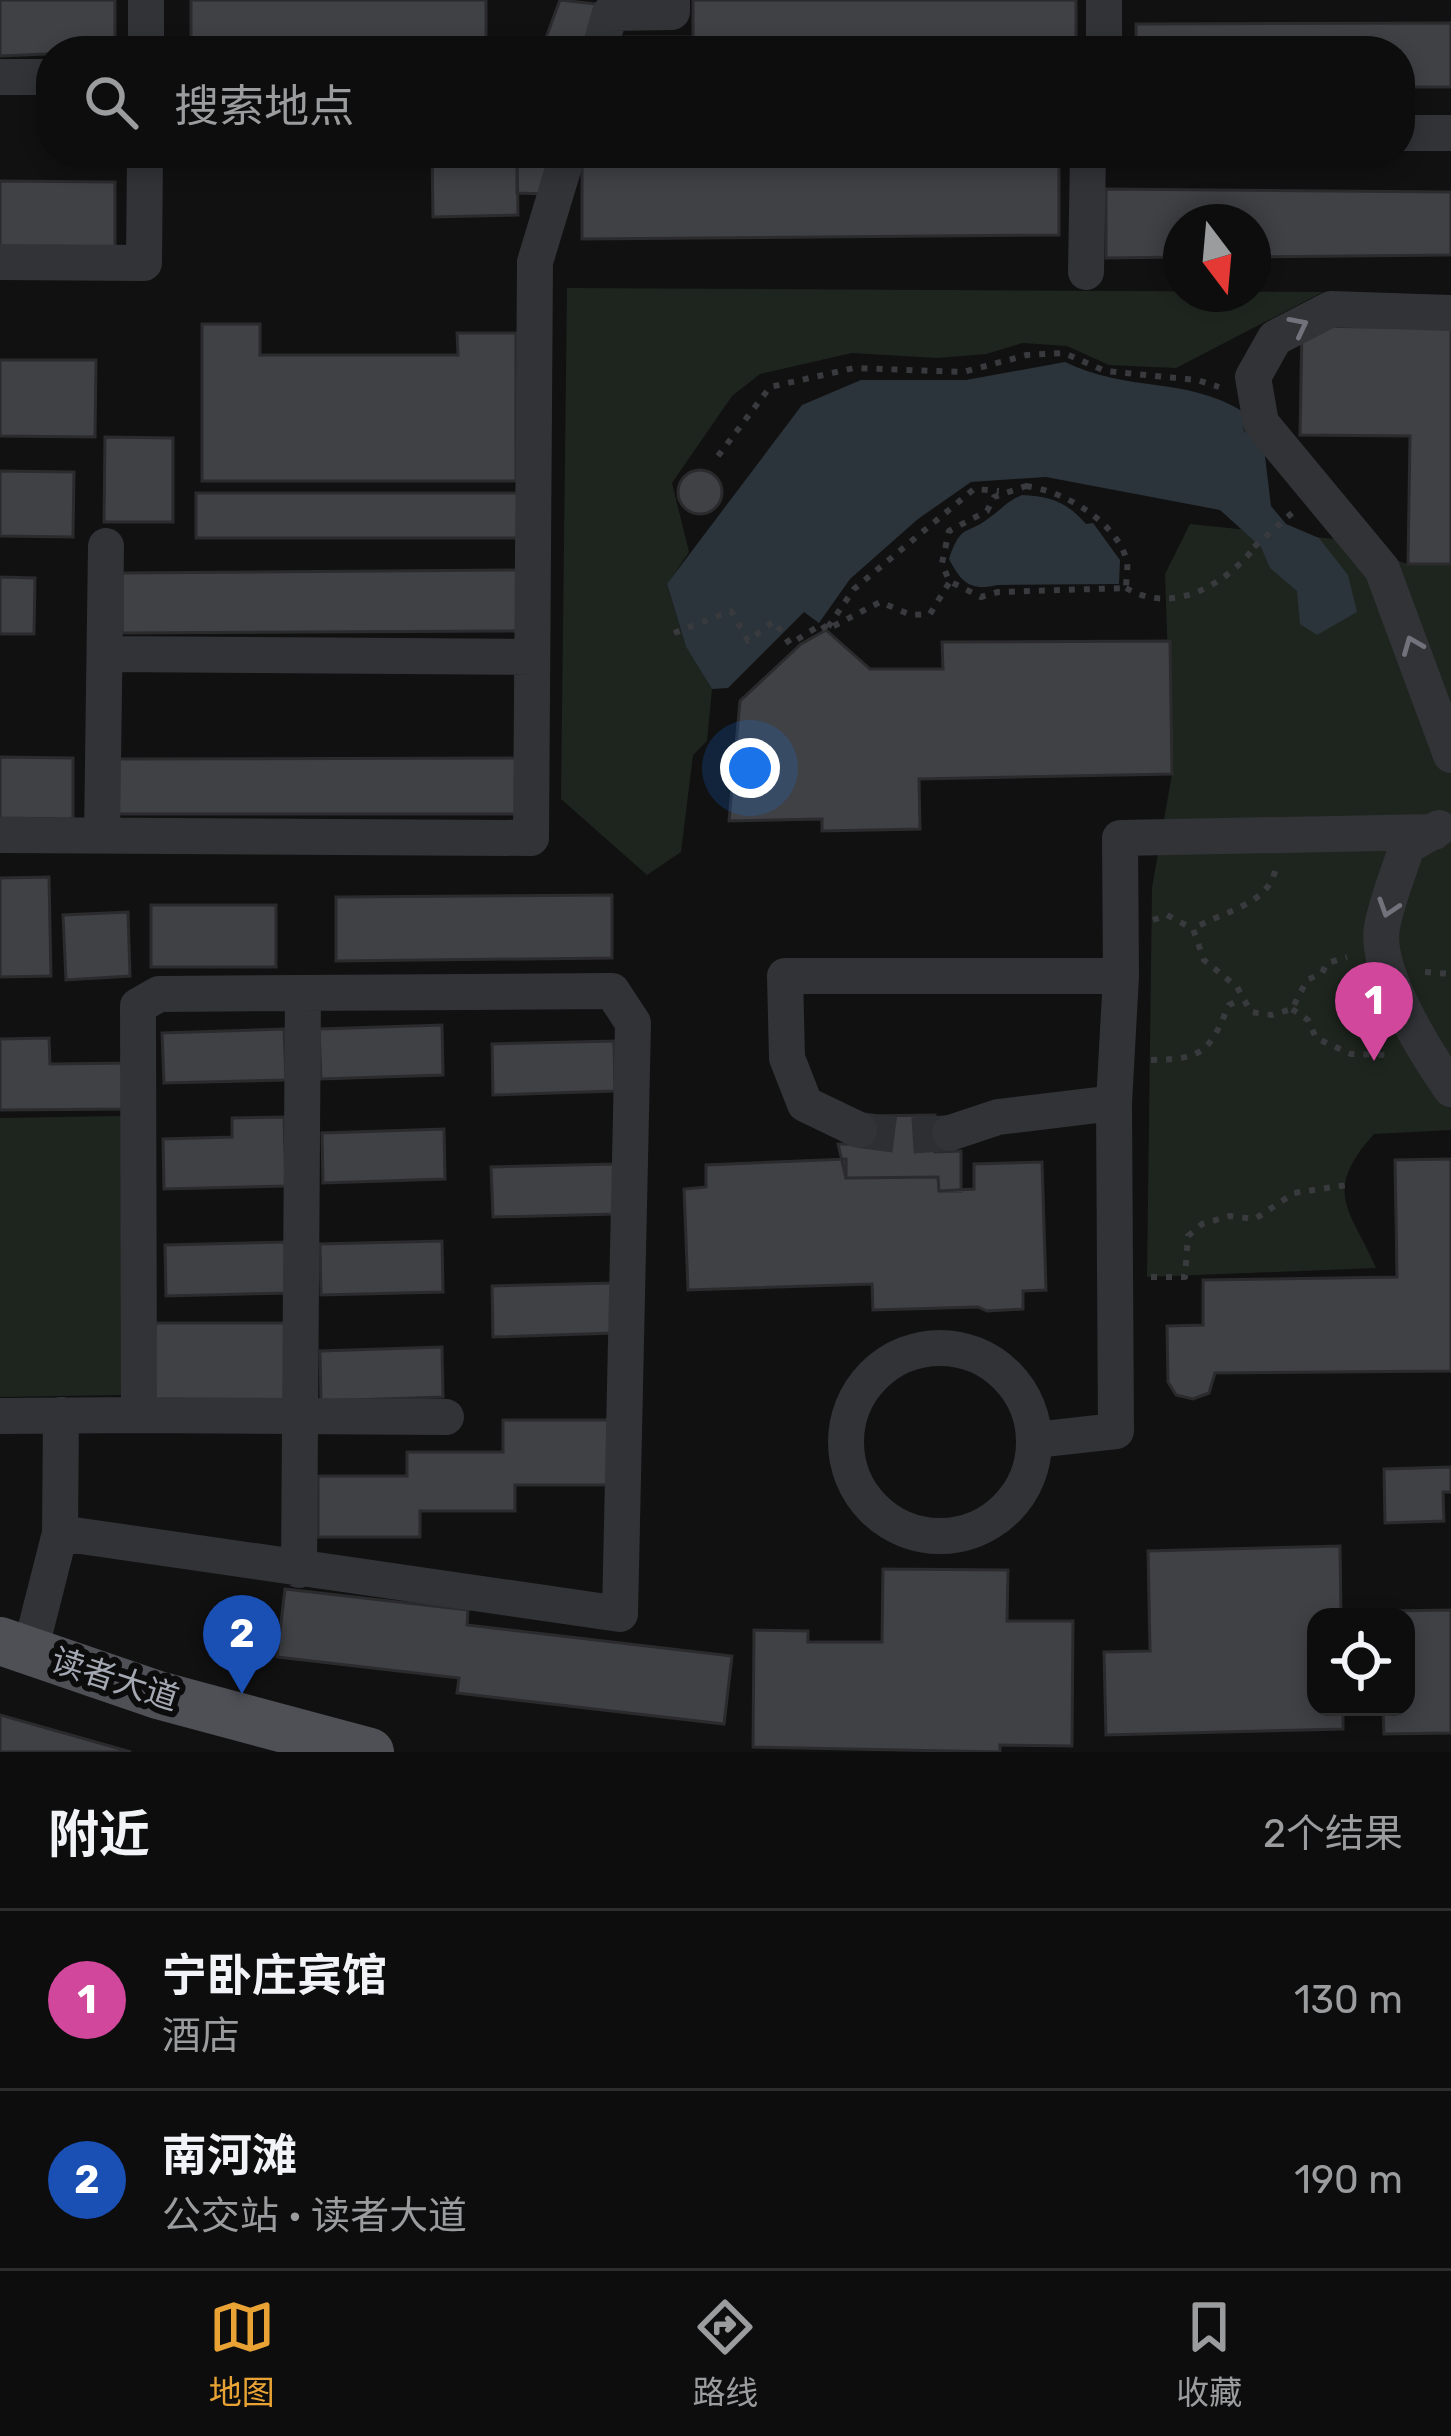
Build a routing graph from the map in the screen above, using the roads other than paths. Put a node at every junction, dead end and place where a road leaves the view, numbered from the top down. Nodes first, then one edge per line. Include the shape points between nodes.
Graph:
1 (146, 0) edge
2 (672, 0) edge
3 (1104, 0) edge
4 (146, 36) edge
5 (603, 36) edge
6 (1104, 36) edge
7 (0, 77) edge
8 (36, 77) edge
9 (1415, 133) edge
10 (1451, 133) edge
11 (146, 168) edge
12 (563, 168) edge
13 (1088, 168) edge
14 (0, 262) edge
15 (1086, 272) dead end
16 (1451, 313) edge
17 (106, 546) dead end
18 (105, 654) junction
19 (532, 657) junction
20 (1451, 755) edge
21 (1443, 825) edge
22 (0, 835) edge
23 (102, 836) junction
24 (1121, 976) junction
25 (303, 993) junction
26 (1451, 1089) edge
27 (1114, 1103) junction
28 (859, 1130) tunnel mouth
29 (950, 1133) tunnel mouth
30 (61, 1415) junction
31 (139, 1415) junction
32 (0, 1416) edge
33 (300, 1416) junction
34 (446, 1417) dead end
35 (1035, 1439) junction
36 (60, 1533) junction
37 (299, 1570) junction
38 (15, 1646) edge
39 (370, 1752) edge

1 - 4 street
2 - 5 street via 672,12 610,13
3 - 6 street
7 - 8 street
9 - 10 street
11 - 14 street via 144,263
12 - 19 street via 535,262
13 - 15 street
20 -> 16 street via 1382,569 1261,423 1253,377 1275,338 1331,309
17 - 18 street
18 - 19 street
18 - 23 street
19 - 23 street via 530,838
21 - 24 street via 1120,838
21 -> 26 street via 1408,846 1380,931 1428,1055
22 - 23 street
24 - 27 street
24 - 28 street via 785,976 788,1058 805,1104
25 - 31 street via 159,994 138,1006
25 - 33 street
25 - 37 street via 612,991 633,1023 620,1614
27 - 29 street via 998,1117
27 - 35 street via 1116,1431
30 - 31 street
30 - 32 street
30 - 36 street
31 - 33 street
33 - 34 street
33 - 37 street
35 - 35 street via 1016,1499 993,1521 948,1535 902,1528 875,1511 846,1456 857,1396 902,1355 932,1348 991,1362 1022,1396
36 - 37 street
36 - 38 street
38 - 39 main road, 读者大道 via 158,1695

